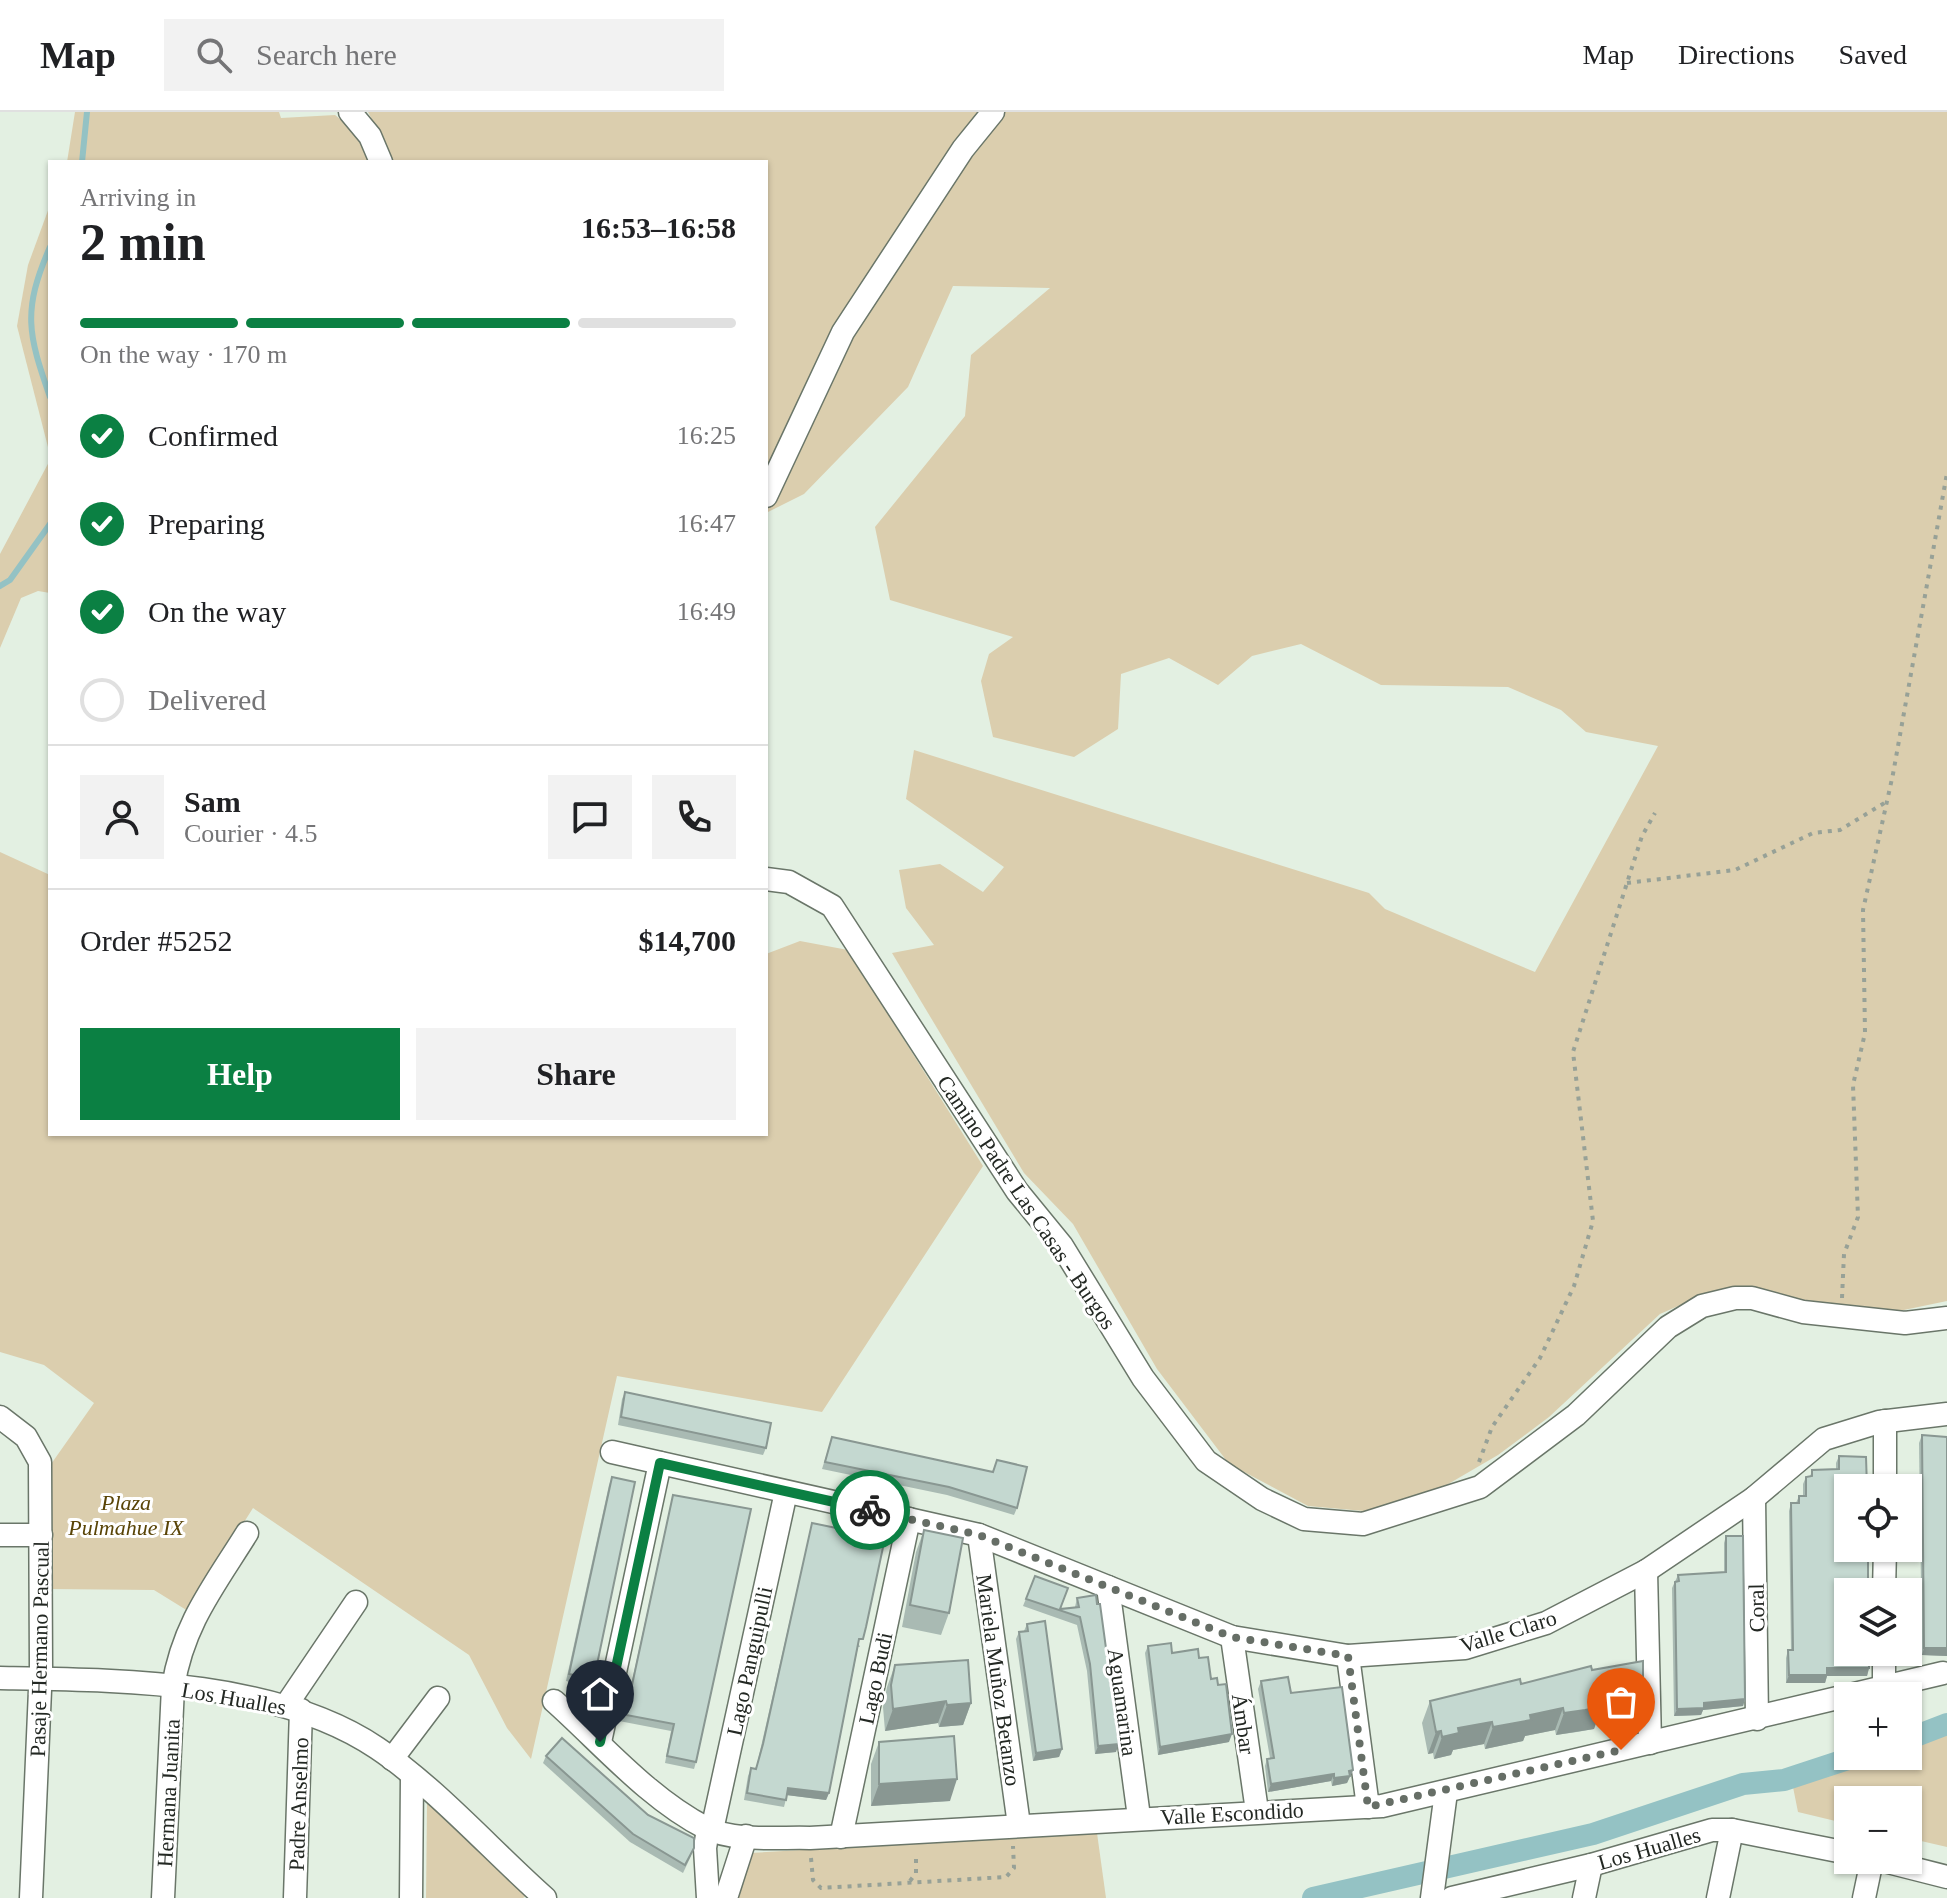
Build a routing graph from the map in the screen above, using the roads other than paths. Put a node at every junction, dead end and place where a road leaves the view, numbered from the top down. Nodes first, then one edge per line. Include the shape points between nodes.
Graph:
1 (350, 112) edge
2 (993, 112) edge
3 (380, 160) edge
4 (768, 492) edge
5 (768, 879) edge
6 (1947, 1318) edge
7 (1947, 1414) edge
8 (0, 1417) edge
9 (1885, 1421) junction
10 (612, 1452) dead end
11 (660, 1463) junction
12 (1885, 1474) edge
13 (786, 1492) junction
14 (1754, 1498) junction
15 (909, 1519) junction
16 (247, 1533) dead end
17 (0, 1535) edge
18 (41, 1535) junction
19 (979, 1535) junction
20 (1646, 1571) junction
21 (1108, 1587) junction
22 (356, 1602) dead end
23 (1232, 1637) junction
24 (1348, 1656) junction
25 (1943, 1673) dead end
26 (0, 1678) edge
27 (41, 1679) junction
28 (1899, 1682) edge
29 (173, 1687) junction
30 (438, 1698) dead end
31 (1834, 1698) edge
32 (554, 1701) dead end
33 (294, 1707) junction
34 (1757, 1719) junction
35 (600, 1742) junction
36 (1650, 1743) junction
37 (392, 1759) junction
38 (412, 1776) junction
39 (1446, 1792) junction
40 (1368, 1807) junction
41 (1257, 1811) junction
42 (1139, 1817) junction
43 (710, 1829) junction
44 (1732, 1830) junction
45 (1016, 1835) junction
46 (746, 1836) junction
47 (841, 1837) junction
48 (1834, 1850) edge
49 (1591, 1865) junction
50 (1922, 1871) edge
51 (1869, 1874) edge
52 (1947, 1877) edge
53 (1434, 1879) edge
54 (540, 1896) edge
55 (31, 1898) edge
56 (163, 1898) edge
57 (295, 1898) edge
58 (411, 1898) edge
59 (708, 1898) edge
60 (726, 1898) edge
61 (1452, 1898) edge
62 (1584, 1898) edge
63 (1718, 1898) edge
64 (1864, 1898) edge

1 - 3 street via 370,136
2 - 4 street via 843,332
5 - 6 street, Camino Padre Las Casas - Burgos via 789,882 832,906 1017,1191 1062,1246 1143,1378 1206,1461 1262,1499 1304,1519 1363,1524 1480,1487 1576,1415 1687,1313 1735,1298 1905,1323
7 - 9 street, Valle Claro
8 - 18 street, Pasaje Hermano Pascual via 26,1437 40,1462
9 - 12 street
9 - 14 street, Valle Claro via 1824,1439
10 - 11 street, Valle Claro
11 - 13 street, Valle Claro
11 - 35 street
13 - 15 street, Valle Claro
13 - 43 street, Lago Panguipulli
14 - 20 street, Valle Claro
14 - 34 street, Coral
15 - 19 street, Valle Claro
15 - 47 street, Lago Budi
16 - 29 street, Hermana Juanita via 184,1636
17 - 18 street
18 - 27 street, Pasaje Hermano Pascual
19 - 21 street, Valle Claro
19 - 45 street, Mariela Muñoz Betanzo
20 - 24 street, Valle Claro via 1546,1623 1465,1648
20 - 36 street
21 - 23 street, Valle Claro
21 - 42 street, Aguamarina
22 - 33 street
23 - 24 street, Valle Claro
23 - 41 street, Ámbar
24 - 40 street
25 - 28 street, Valle Escondido
26 - 27 street, Los Hualles
27 - 29 street, Los Hualles
27 - 55 street, Pasaje Hermano Pascual
29 - 33 street, Los Hualles
29 - 56 street, Hermana Juanita
30 - 37 street
31 - 34 street, Valle Escondido
32 - 35 street, Valle Escondido
33 - 37 street, Los Hualles via 353,1733
33 - 57 street, Padre Anselmo
34 - 36 street, Valle Escondido
35 - 43 street, Valle Escondido via 661,1798
36 - 39 street, Valle Escondido
37 - 38 street, Los Hualles
38 - 54 street, Los Hualles
38 - 58 street
39 - 40 street, Valle Escondido
39 - 53 street
40 - 41 street, Valle Escondido
41 - 42 street, Valle Escondido
42 - 45 street, Valle Escondido
43 - 46 street, Valle Escondido
43 - 59 street, Lago Panguipulli via 705,1848
44 - 48 street, Los Hualles
44 - 49 street, Los Hualles via 1712,1830
44 - 63 street
45 - 47 street, Valle Escondido
46 - 47 street, Valle Escondido
46 - 60 street
49 - 61 street, Los Hualles
49 - 62 street
50 - 52 street
51 - 64 street

